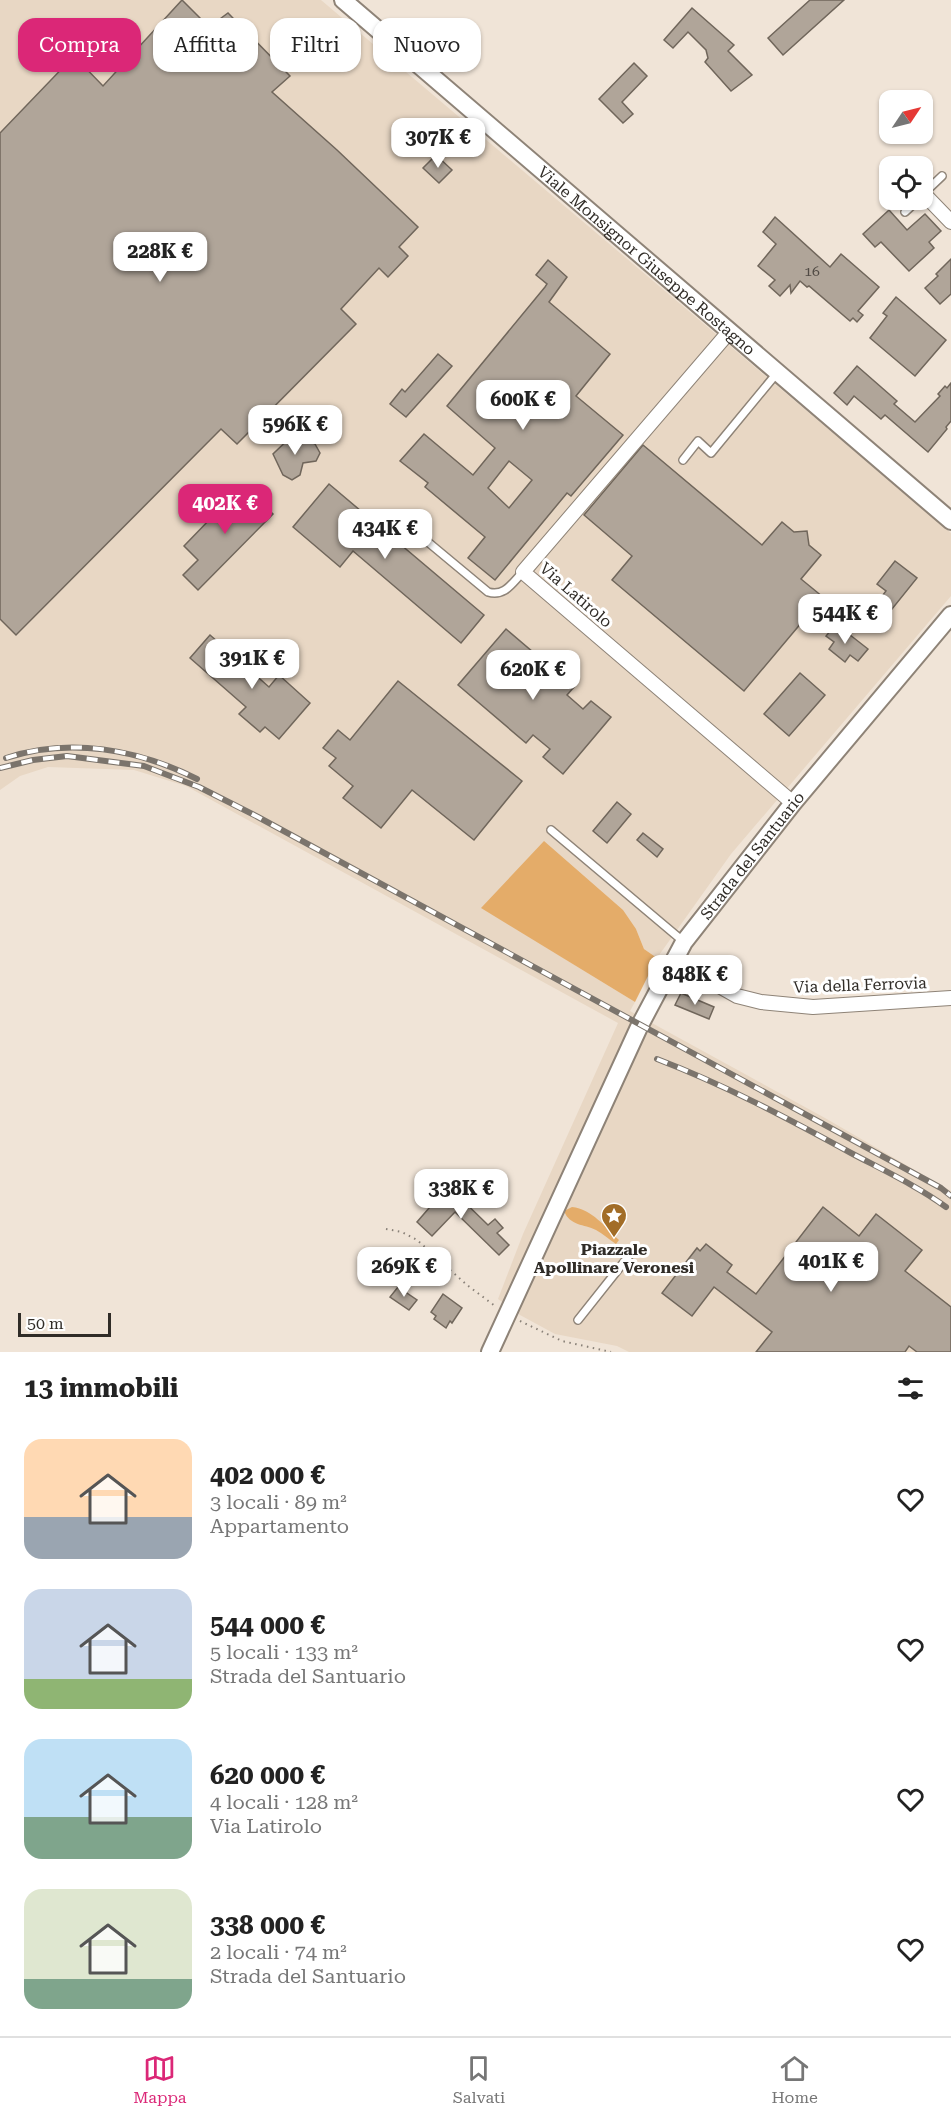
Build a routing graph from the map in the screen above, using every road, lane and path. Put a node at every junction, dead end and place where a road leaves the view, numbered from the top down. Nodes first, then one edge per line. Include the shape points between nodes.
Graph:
1 (343, 0) edge
2 (942, 176) dead end
3 (933, 185) edge
4 (933, 205) edge
5 (951, 222) edge
6 (729, 332) junction
7 (777, 373) junction
8 (683, 460) dead end
9 (399, 518) dead end
10 (951, 521) edge
11 (523, 572) junction
12 (951, 615) edge
13 (793, 803) junction
14 (551, 830) dead end
15 (684, 942) junction
16 (673, 960) junction
17 (951, 998) edge
18 (386, 1229) dead end
19 (632, 1252) dead end
20 (506, 1315) junction
21 (578, 1320) dead end
22 (490, 1352) edge
23 (611, 1352) edge

1 - 6 street, Viale Monsignor Giuseppe Rostagno
2 - 3 lane
4 - 5 street
6 - 7 street, Viale Monsignor Giuseppe Rostagno
6 - 11 street, Via Latirolo
7 - 8 lane via 711,453 698,441
7 - 10 street, Viale Monsignor Giuseppe Rostagno
9 - 11 lane via 488,592 504,592
11 - 13 street, Via Latirolo
12 - 13 street, Strada del Santuario
13 - 15 street, Strada del Santuario
14 - 15 lane
15 - 16 street, Strada del Santuario
16 - 17 street, Via della Ferrovia via 737,996 761,1002 813,1006
16 - 20 street, Strada del Santuario
18 - 20 path via 417,1240
19 - 21 lane
20 - 22 street, Strada del Santuario
20 - 23 path via 562,1341

